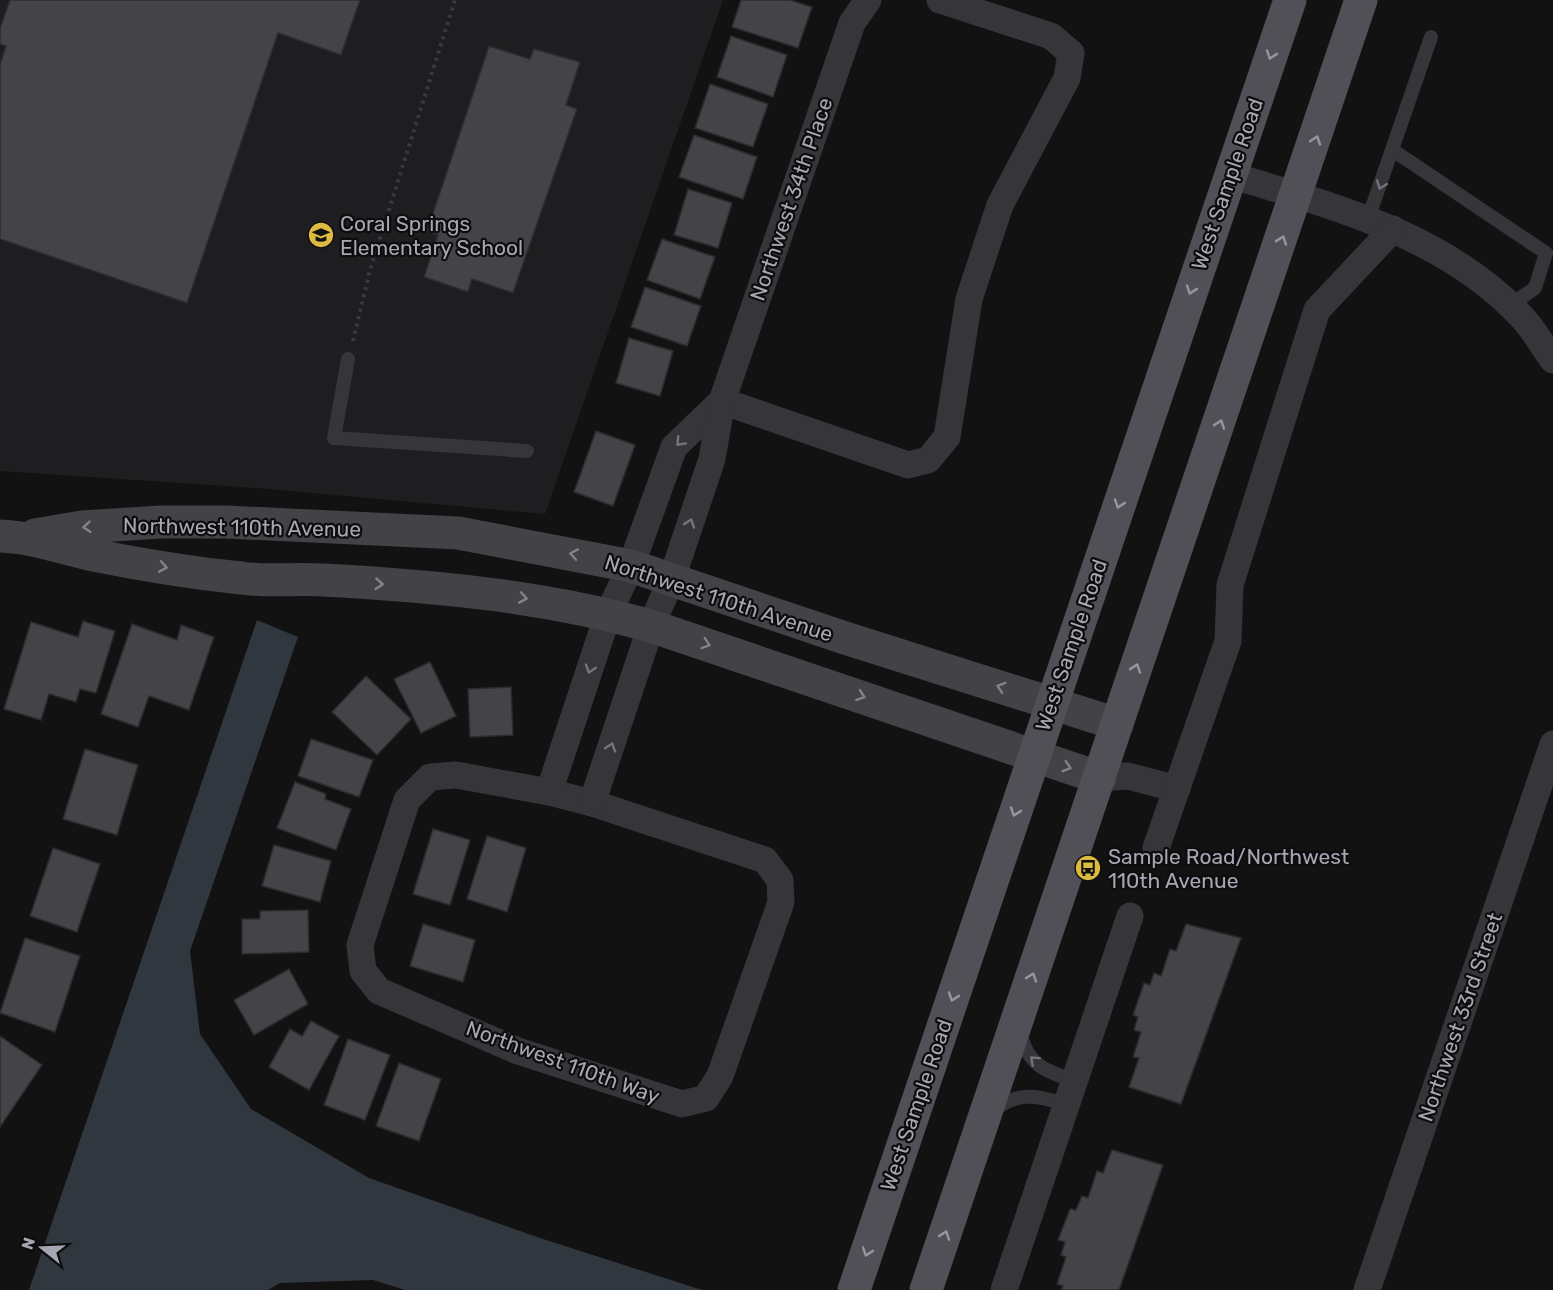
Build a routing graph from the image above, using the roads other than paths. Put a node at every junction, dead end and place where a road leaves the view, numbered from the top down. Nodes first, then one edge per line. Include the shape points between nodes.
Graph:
1 (868, 0) edge
2 (940, 0) edge
3 (1290, 0) edge
4 (1361, 0) edge
5 (1431, 37) dead end
6 (1394, 151) junction
7 (1230, 175) junction
8 (1298, 195) junction
9 (1368, 219) junction
10 (1394, 230) junction
11 (1509, 306) junction
12 (348, 359) road end
13 (1553, 360) edge
14 (722, 401) junction
15 (527, 451) dead end
16 (12, 536) edge
17 (631, 566) junction
18 (672, 578) junction
19 (608, 614) junction
20 (651, 626) junction
21 (1050, 704) junction
22 (1117, 724) junction
23 (1553, 744) edge
24 (1034, 757) junction
25 (1100, 777) junction
26 (1177, 789) junction
27 (549, 792) junction
28 (592, 803) junction
29 (1156, 848) dead end
30 (1130, 916) dead end
31 (1018, 1019) junction
32 (1071, 1093) junction
33 (984, 1119) junction
34 (854, 1290) edge
35 (926, 1290) edge
36 (1004, 1290) edge
37 (1367, 1290) edge

1 - 14 street, Northwest 34th Place via 852,23
2 - 14 street via 1051,36 1071,53 1067,78 1000,205 969,299 946,436 928,460 908,465
3 -> 7 main road, West Sample Road
8 -> 4 main road
5 - 6 lane
6 -> 9 lane
6 - 11 lane via 1546,253 1535,288
7 - 8 street
7 -> 21 main road, West Sample Road
8 - 9 street
22 -> 8 main road
9 - 10 street
10 - 11 street via 1465,267
10 - 26 street via 1317,310 1230,585 1228,641
11 - 13 street via 1521,315
12 - 15 lane via 334,438
14 -> 17 street, Northwest 34th Place via 674,447
18 -> 14 street, Northwest 34th Place via 712,459
17 -> 16 street, Northwest 110th Avenue via 446,532 161,522
16 -> 19 street, Northwest 110th Avenue via 93,555 234,578 465,590
17 - 18 street, Northwest 110th Avenue
17 - 19 street, Northwest 34th Place
18 - 20 street, Northwest 34th Place
21 -> 18 street, Northwest 110th Avenue
19 - 20 street, Northwest 110th Avenue
19 -> 27 street, Northwest 34th Place
20 -> 24 street, Northwest 110th Avenue
28 -> 20 street, Northwest 34th Place
21 - 22 street, Northwest 110th Avenue
21 - 24 main road, West Sample Road
22 - 25 main road
23 - 37 street, Northwest 33rd Street
24 -> 25 street, Northwest 110th Avenue
24 -> 34 main road, West Sample Road
25 - 26 street via 1128,776
31 -> 25 main road
26 - 29 street
27 - 28 street
27 - 28 street, Northwest 110th Way via 456,775 430,777 407,800 360,945 363,971 378,991 518,1051 682,1104 706,1098 720,1076 781,902 780,880 765,860
30 - 32 street
32 -> 31 lane via 1024,1050
31 - 33 main road
32 - 33 lane via 1021,1096 1003,1102
32 - 36 street
35 -> 33 main road

